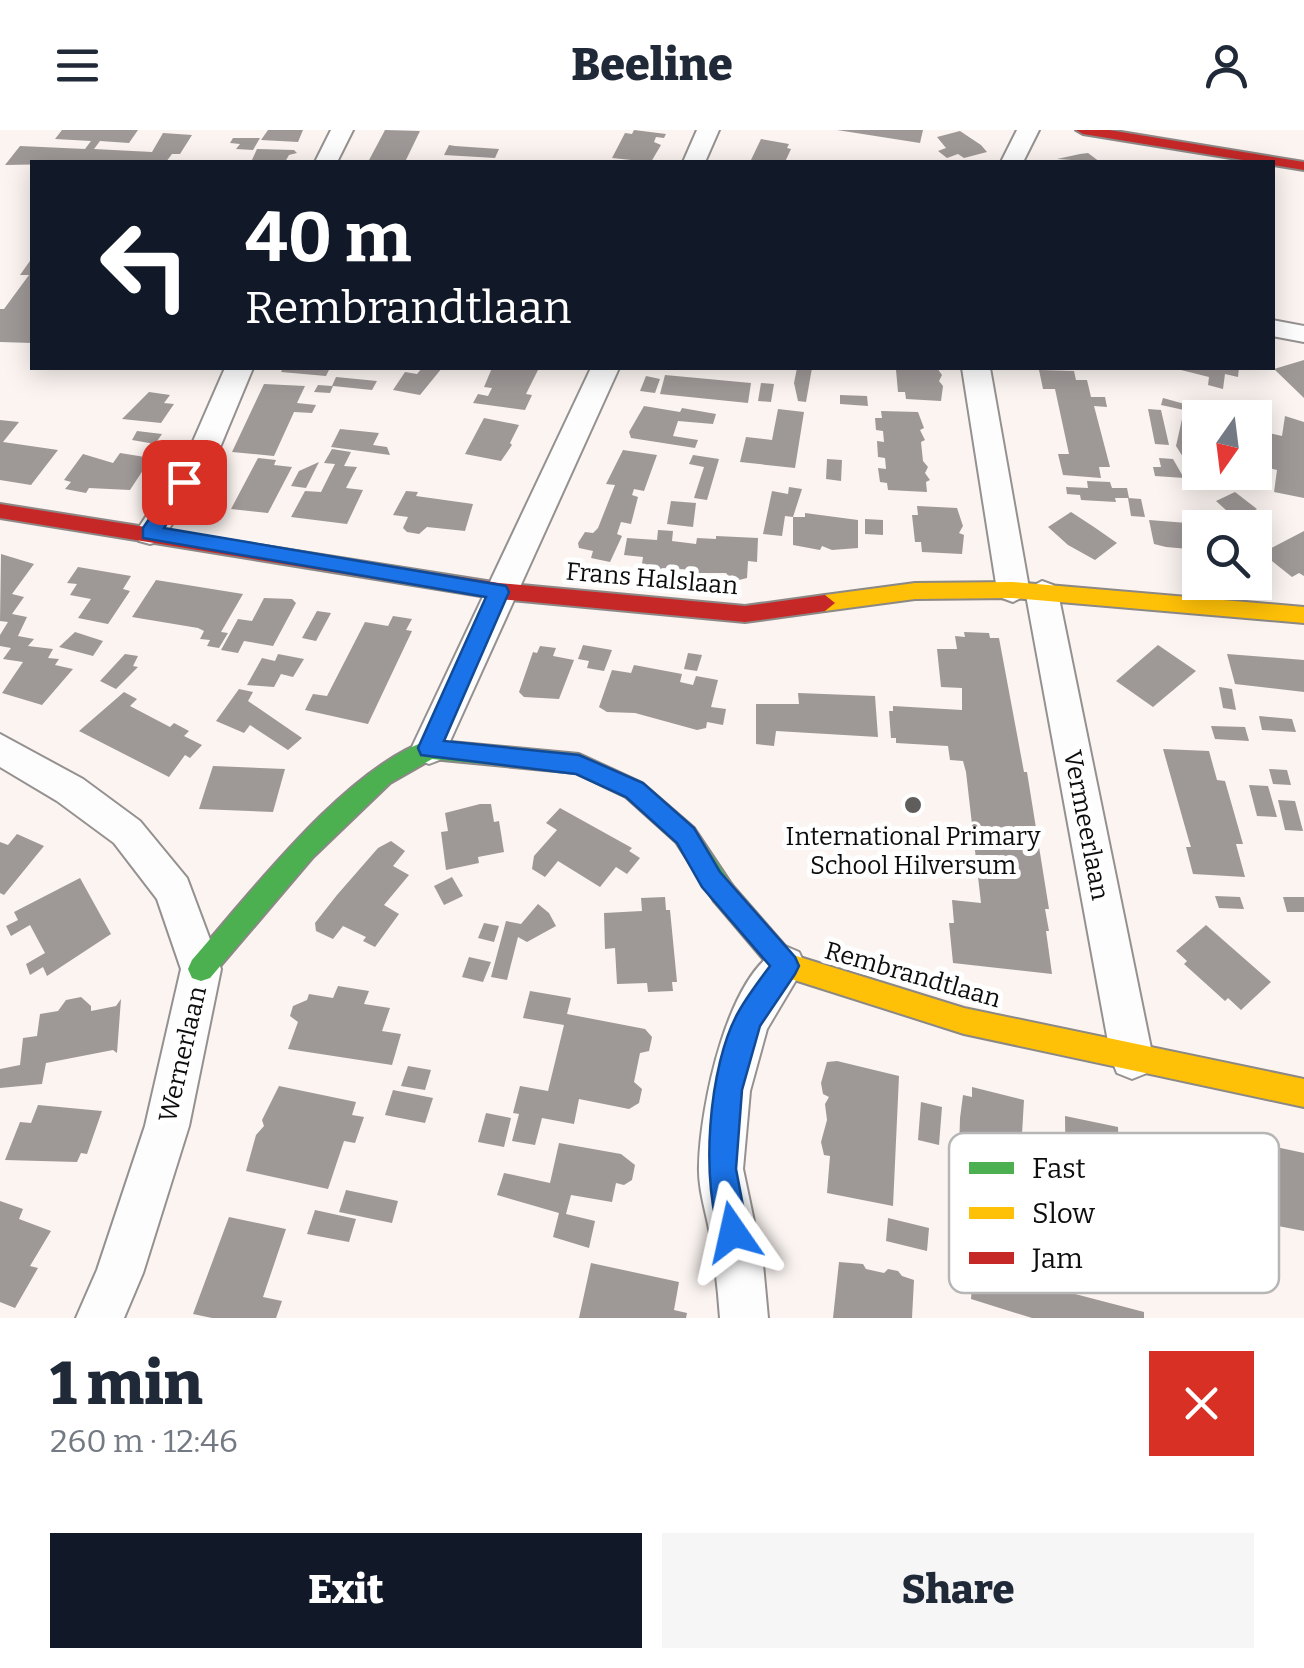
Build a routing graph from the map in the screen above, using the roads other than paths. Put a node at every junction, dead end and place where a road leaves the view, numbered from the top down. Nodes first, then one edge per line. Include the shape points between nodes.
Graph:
1 (342, 130) edge
2 (708, 130) edge
3 (1028, 130) edge
4 (1082, 130) edge
5 (327, 160) edge
6 (695, 160) edge
7 (1013, 160) edge
8 (1267, 160) edge
9 (1275, 161) edge
10 (1304, 166) edge
11 (1275, 329) edge
12 (1304, 334) edge
13 (239, 370) edge
14 (605, 370) edge
15 (976, 370) edge
16 (0, 511) edge
17 (150, 533) junction
18 (499, 592) junction
19 (1027, 592) junction
20 (1304, 615) edge
21 (429, 748) junction
22 (0, 750) edge
23 (786, 966) junction
24 (202, 969) junction
25 (1132, 1058) junction
26 (1304, 1093) edge
27 (100, 1318) edge
28 (744, 1318) edge

1 - 5 street
2 - 6 street
3 - 7 street
4 - 8 street
9 - 10 street
11 - 12 street
13 - 17 street via 201,457
14 - 18 street
15 - 19 street, Vermeerlaan
16 - 17 street, Frans Halslaan
17 - 18 street, Frans Halslaan
18 - 19 street, Frans Halslaan via 745,614 915,591
18 - 21 street
19 - 20 street, Frans Halslaan
19 - 25 street, Vermeerlaan
21 - 23 street, Rembrandtlaan via 579,764 634,790 685,836 711,880
21 - 24 street via 382,776 304,849
22 - 24 street, Wernerlaan via 127,832 173,890
23 - 25 street, Rembrandtlaan via 964,1021
23 - 28 street via 748,1021 728,1090 721,1169
24 - 27 street, Wernerlaan via 167,1126
25 - 26 street, Rembrandtlaan

